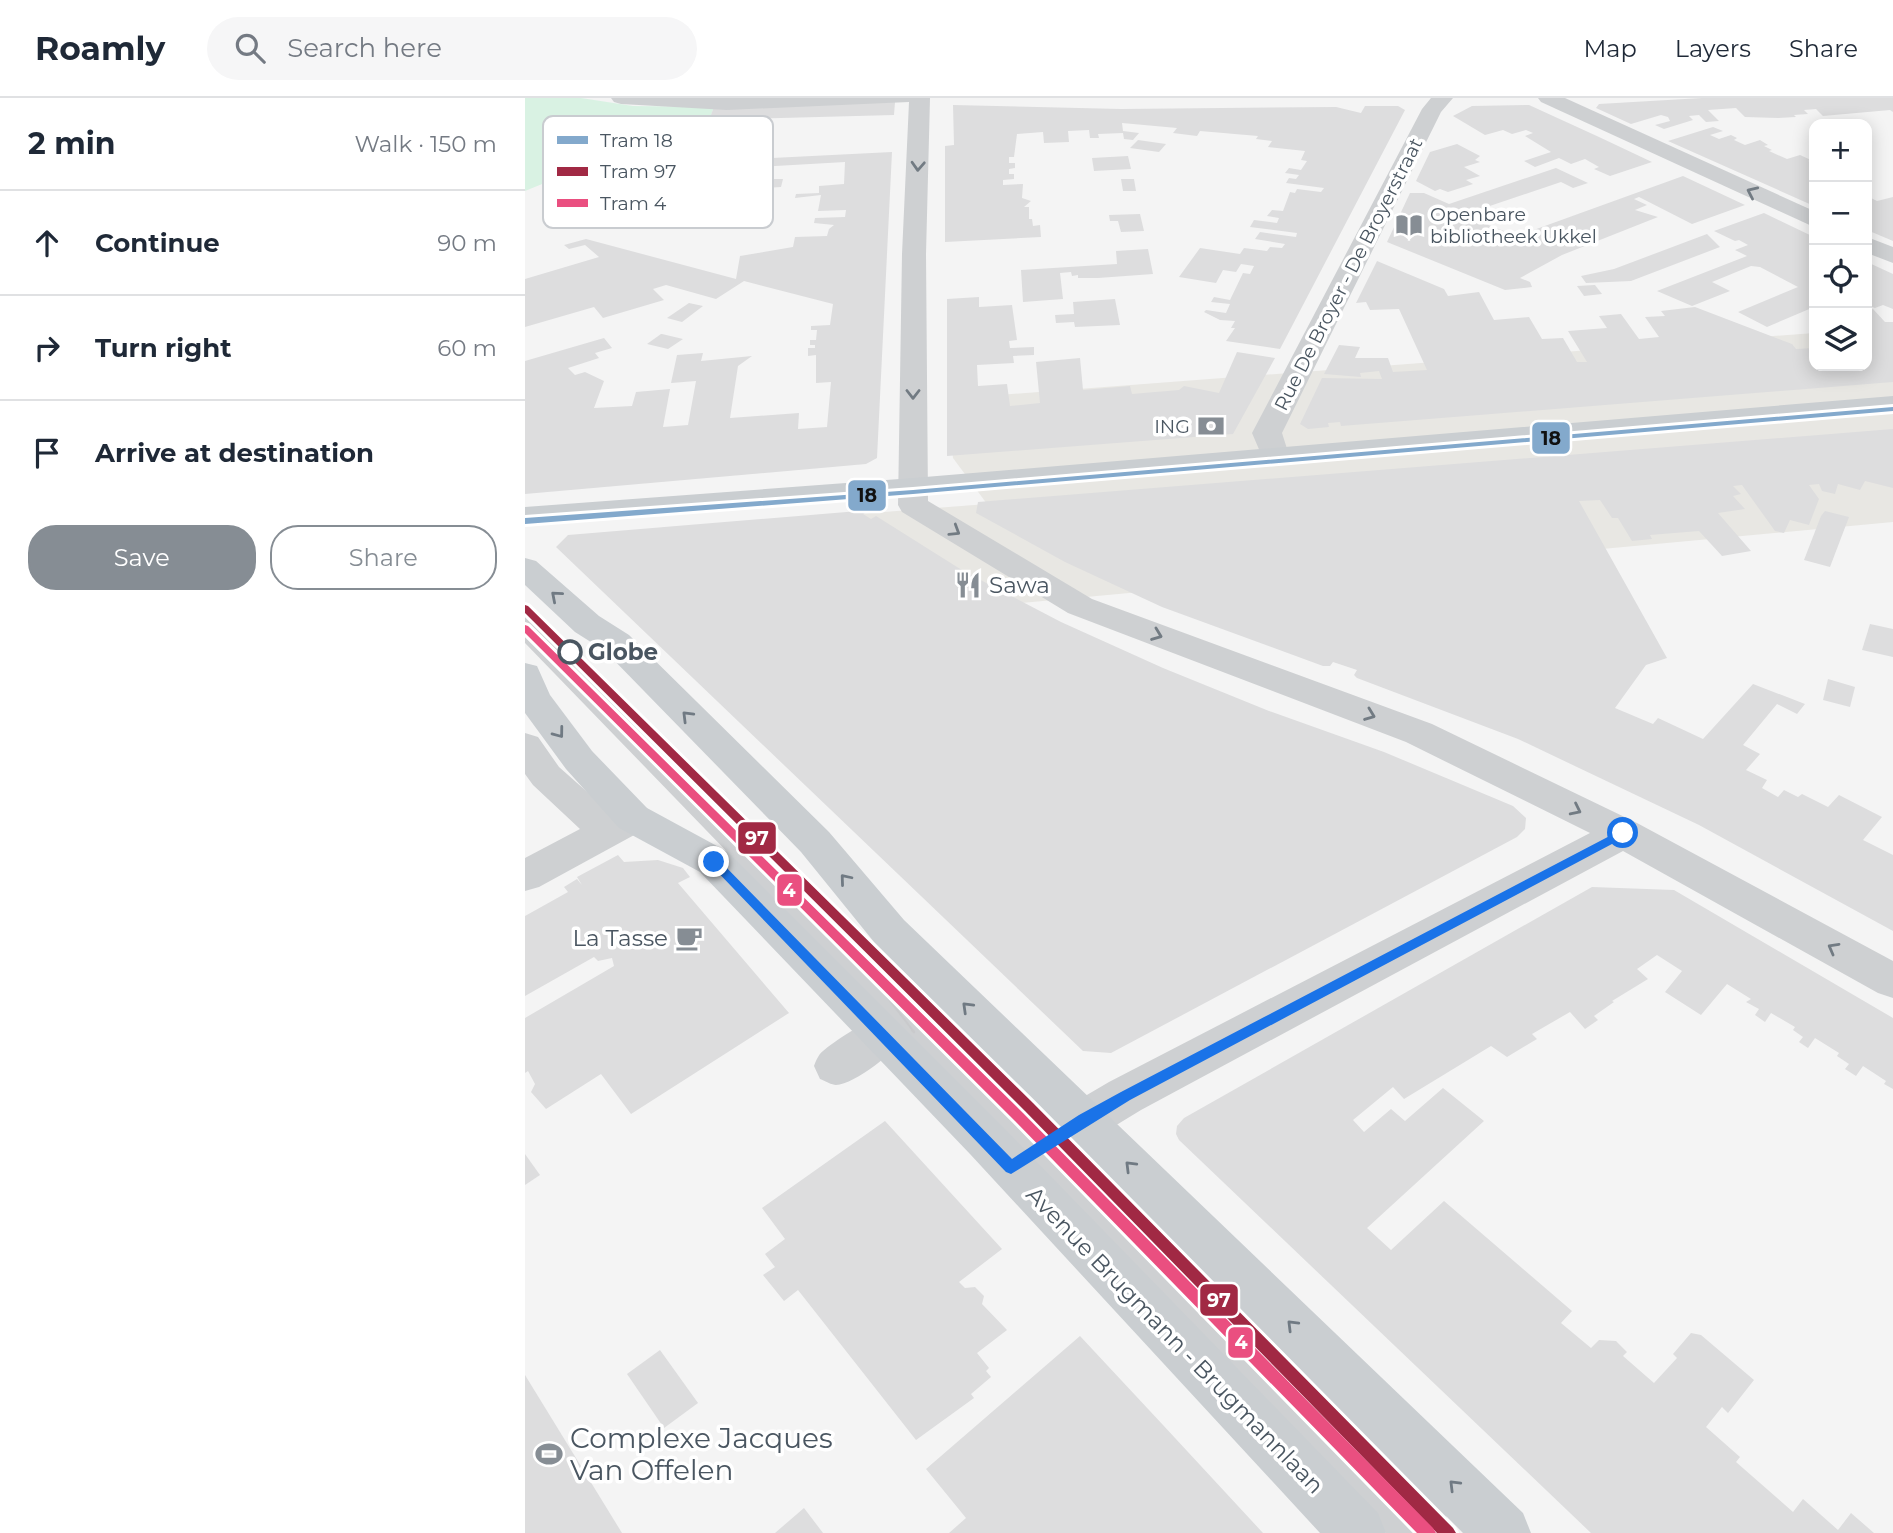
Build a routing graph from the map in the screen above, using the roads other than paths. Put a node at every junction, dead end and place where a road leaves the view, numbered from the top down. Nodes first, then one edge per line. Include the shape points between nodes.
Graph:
1 (621, 98) edge
2 (902, 98) edge
3 (920, 98) edge
4 (1443, 98) edge
5 (1548, 98) edge
6 (1809, 218) edge
7 (1869, 245) edge
8 (1893, 256) edge
9 (1893, 404) edge
10 (1274, 455) junction
11 (913, 486) junction
12 (525, 516) edge
13 (525, 568) edge
14 (525, 623) edge
15 (528, 691) edge
16 (525, 746) edge
17 (545, 777) edge
18 (615, 820) junction
19 (1623, 833) junction
20 (525, 876) edge
21 (1893, 981) edge
22 (883, 1035) junction
23 (836, 1066) dead end
24 (1083, 1119) junction
25 (1028, 1156) junction
26 (1359, 1533) edge
27 (1425, 1533) edge
28 (1503, 1533) edge

1 - 2 street via 732,103
3 -> 11 street
4 - 10 street, Rue De Broyer - De Broyerstraat via 1432,109 1267,433
6 -> 5 street
7 - 8 street
9 - 10 main road
10 - 11 main road
11 - 12 main road
11 -> 19 street via 913,505 1080,606 1419,733
24 -> 13 main road via 889,931 815,842 617,643 587,624
14 - 25 street, Avenue Brugmann - Brugmannlaan
15 -> 18 main road, Avenue Brugmann - Brugmannlaan via 579,760
16 - 17 street
17 - 18 street
18 - 20 street
18 - 22 main road, Avenue Brugmann - Brugmannlaan via 714,862
21 -> 19 street
19 - 24 street
22 - 23 street
22 - 25 main road, Avenue Brugmann - Brugmannlaan
24 - 25 street
28 -> 24 main road
25 - 26 main road, Avenue Brugmann - Brugmannlaan
25 - 27 street, Avenue Brugmann - Brugmannlaan

